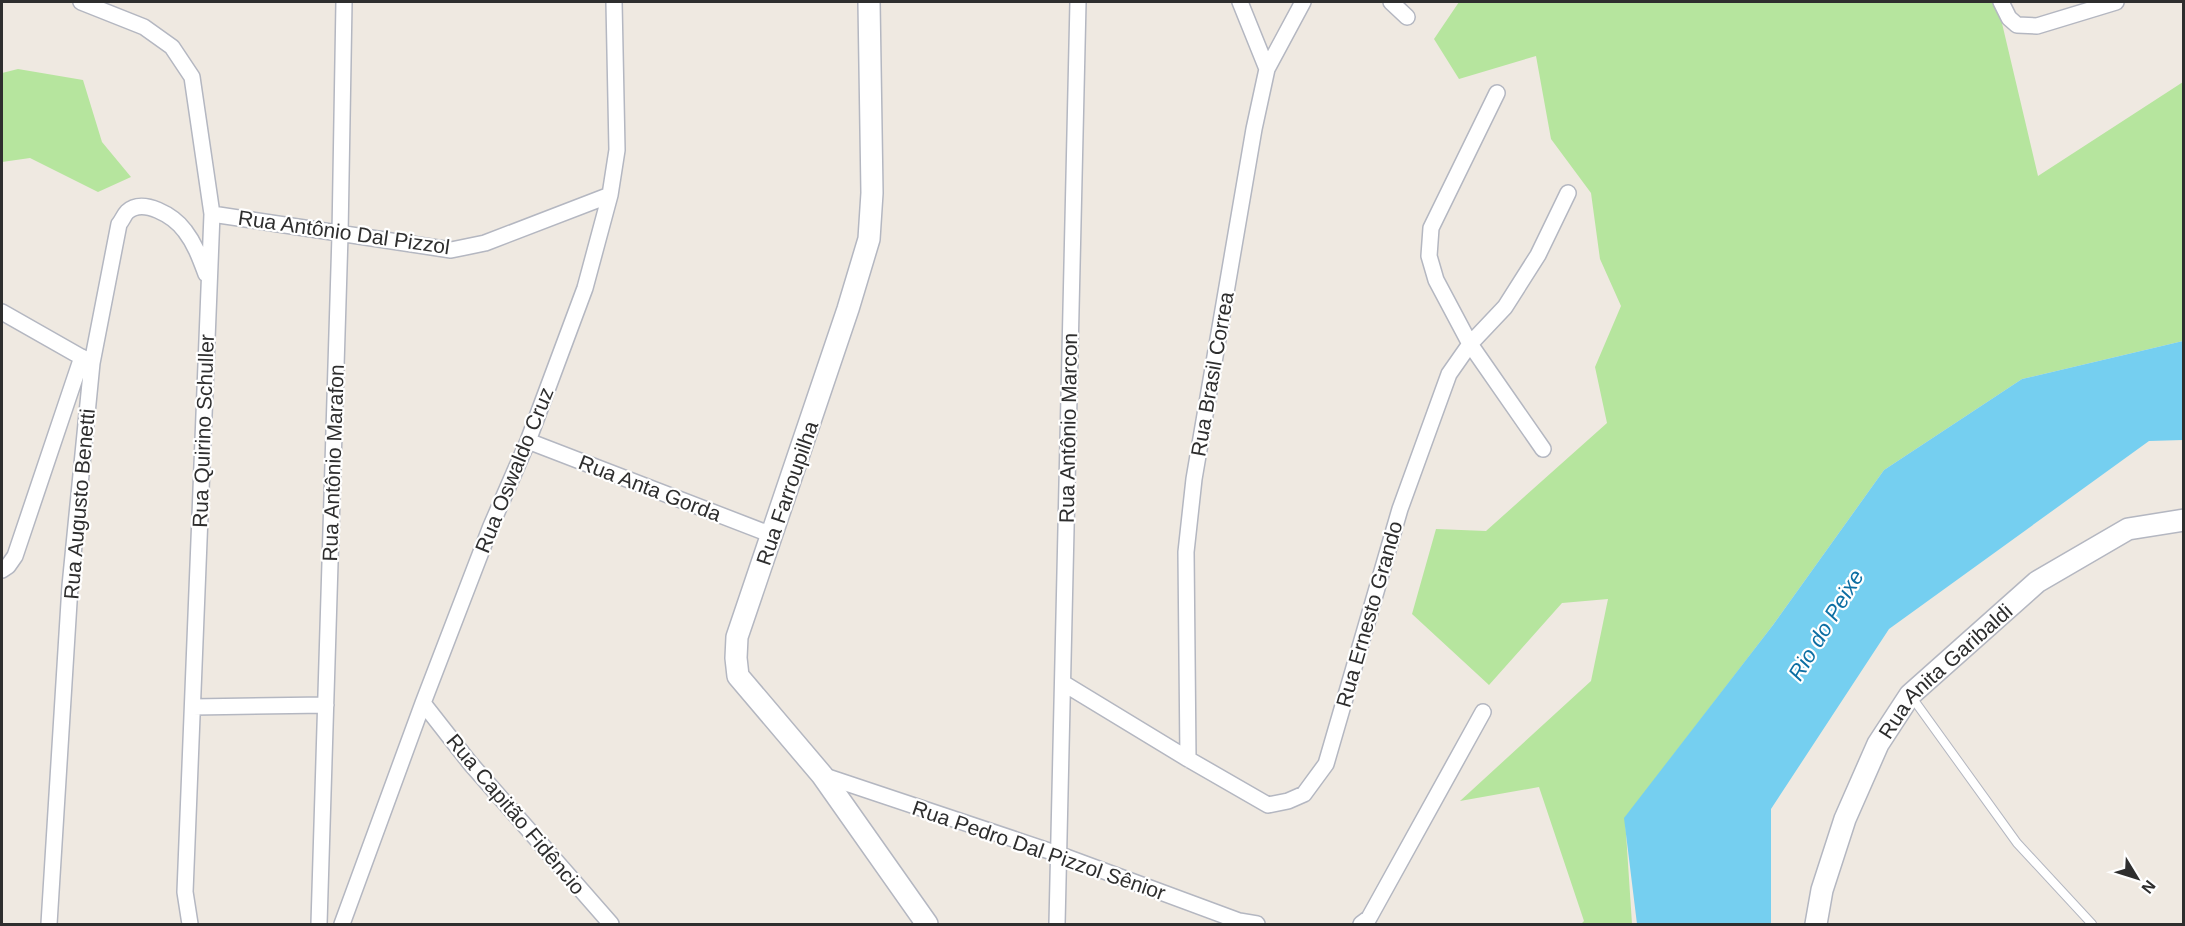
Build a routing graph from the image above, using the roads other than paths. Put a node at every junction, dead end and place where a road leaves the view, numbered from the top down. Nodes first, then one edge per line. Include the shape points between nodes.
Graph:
1 (81, 2) edge
2 (344, 2) edge
3 (614, 2) edge
4 (869, 2) edge
5 (1078, 2) edge
6 (1240, 2) edge
7 (1303, 2) edge
8 (1392, 2) edge
9 (2001, 2) edge
10 (2115, 2) edge
11 (1407, 17) dead end
12 (1266, 69) junction
13 (1497, 93) dead end
14 (1568, 193) dead end
15 (610, 195) junction
16 (212, 214) junction
17 (340, 235) junction
18 (209, 282) junction
19 (2, 312) edge
20 (1470, 344) junction
21 (87, 360) junction
22 (528, 441) junction
23 (1544, 449) dead end
24 (2184, 520) edge
25 (772, 536) junction
26 (2, 569) edge
27 (1063, 683) junction
28 (1910, 695) junction
29 (423, 703) junction
30 (326, 705) junction
31 (193, 707) junction
32 (1483, 712) dead end
33 (1188, 759) junction
34 (822, 775) junction
35 (1058, 854) junction
36 (49, 924) edge
37 (190, 924) edge
38 (319, 924) edge
39 (342, 924) edge
40 (610, 924) edge
41 (927, 924) edge
42 (1057, 924) edge
43 (1257, 924) edge
44 (1361, 924) edge
45 (1816, 924) edge
46 (2092, 924) edge

1 - 16 street, Rua Quirino Schuller via 144,27 172,47 192,77
2 - 17 street, Rua Antônio Marafon
3 - 15 street, Rua Oswaldo Cruz via 617,150
4 - 25 street, Rua Farroupilha via 869,239
5 - 27 street, Rua Antônio Marcon
6 - 12 street
7 - 12 street, Rua Brasil Correa
8 - 11 street
9 - 10 street via 2008,18 2017,25 2037,26
12 - 33 street, Rua Brasil Correa via 1196,467 1186,552
13 - 20 street via 1431,228 1429,256 1436,280
14 - 20 street, Rua Ernesto Grando via 1538,255 1505,307
15 - 17 street, Rua Antônio Dal Pizzol via 486,243 451,250
15 - 22 street, Rua Oswaldo Cruz via 585,288
16 - 17 street, Rua Antônio Dal Pizzol
16 - 18 street, Rua Quirino Schuller
17 - 30 street, Rua Antônio Marafon
18 - 21 street, Rua Augusto Benetti via 197,249 183,228 165,214 143,206 128,211 119,224
18 - 31 street, Rua Quirino Schuller
19 - 21 street
20 - 23 street
20 - 33 street, Rua Ernesto Grando via 1449,374 1400,509 1326,764 1305,794 1268,805
21 - 26 street via 15,556
21 - 36 street, Rua Augusto Benetti
22 - 25 street, Rua Anta Gorda
22 - 29 street, Rua Oswaldo Cruz
24 - 28 street, Rua Anita Garibaldi via 2128,529 2037,582
25 - 34 street, Rua Farroupilha via 737,637 738,676
27 - 33 street, Rua Ernesto Grando
27 - 35 street, Rua Antônio Marcon
28 - 45 street, Rua Anita Garibaldi via 1878,744 1845,819 1822,890
28 - 46 lane via 2017,843
29 - 39 street, Rua Oswaldo Cruz
29 - 40 street, Rua Capitão Fidêncio
30 - 31 street
30 - 38 street, Rua Antônio Marafon
31 - 37 street, Rua Quirino Schuller via 185,892
32 - 44 street via 1369,918
34 - 35 street, Rua Pedro Dal Pizzol Sênior
34 - 41 street, Rua Farroupilha
35 - 42 street, Rua Antônio Marcon
35 - 43 street, Rua Pedro Dal Pizzol Sênior via 1239,921

